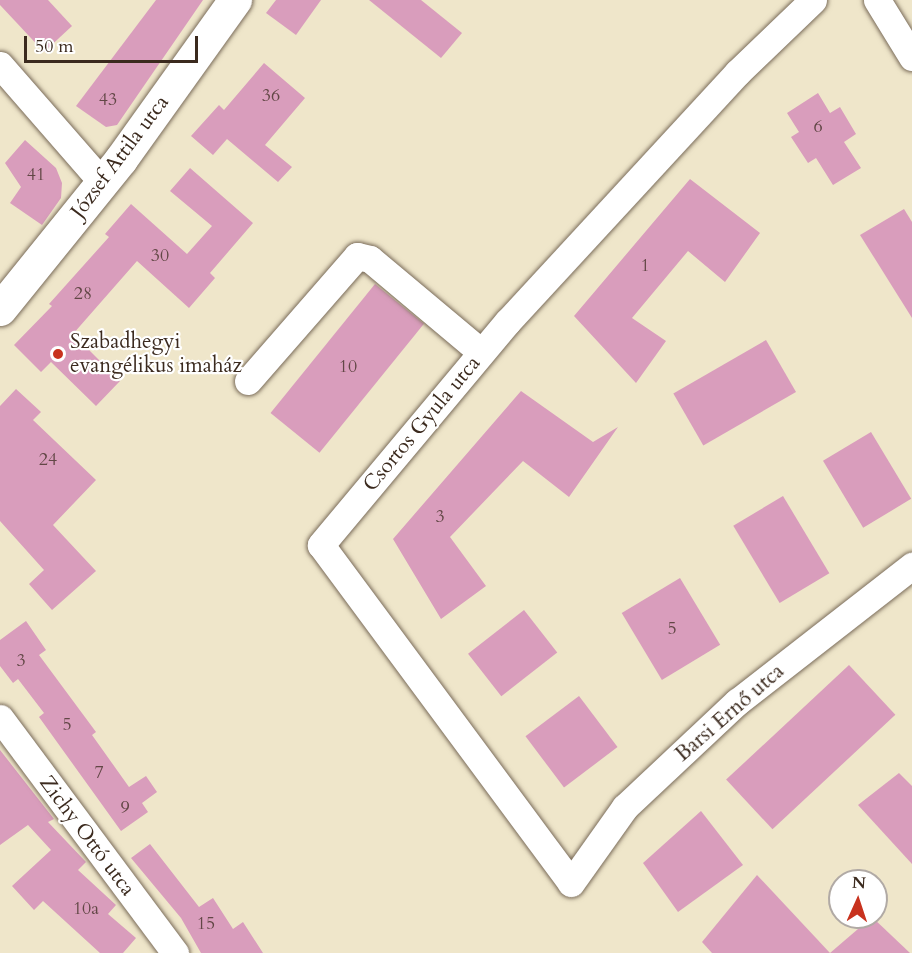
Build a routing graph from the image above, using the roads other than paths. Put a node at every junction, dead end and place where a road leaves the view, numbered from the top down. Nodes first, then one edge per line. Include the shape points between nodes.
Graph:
1 (235, 0) edge
2 (813, 0) edge
3 (877, 0) edge
4 (912, 57) edge
5 (0, 65) edge
6 (103, 183) junction
7 (0, 309) edge
8 (481, 352) junction
9 (248, 381) dead end
10 (912, 566) edge
11 (0, 718) edge
12 (570, 883) joint
13 (175, 953) edge

1 - 6 street, József Attila utca
2 - 8 street, Csortos Gyula utca via 737,73
3 - 4 street
5 - 6 street
6 - 7 street, József Attila utca
8 - 9 street via 370,259 357,256
8 - 12 street, Csortos Gyula utca via 321,545
10 - 12 street, Barsi Ernő utca via 737,702 625,807
11 - 13 street, Zichy Ottó utca

